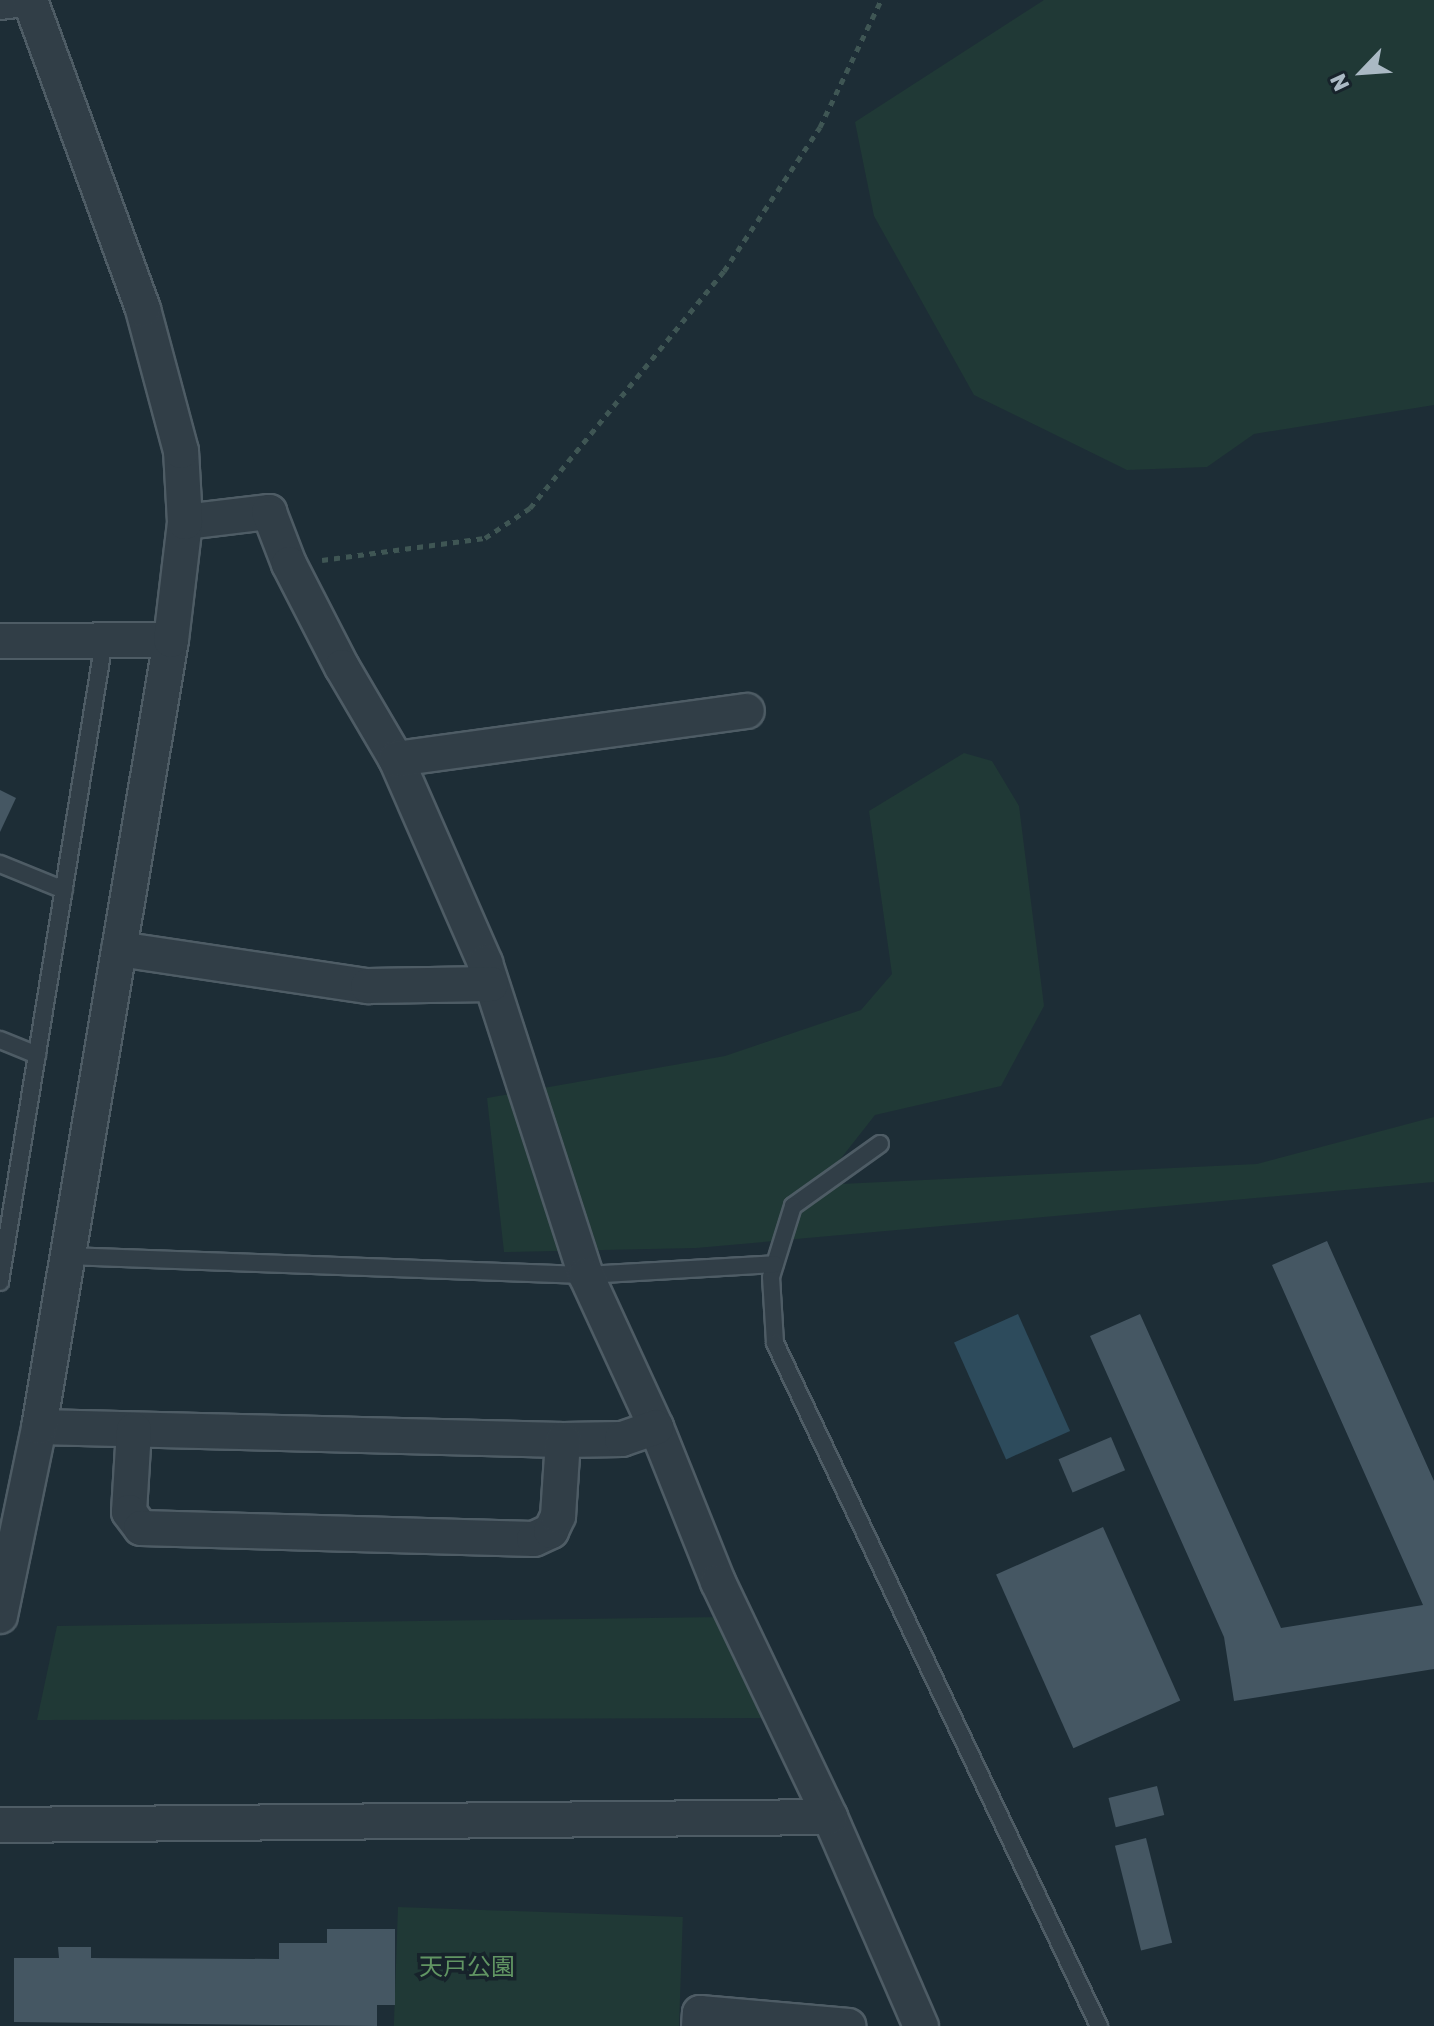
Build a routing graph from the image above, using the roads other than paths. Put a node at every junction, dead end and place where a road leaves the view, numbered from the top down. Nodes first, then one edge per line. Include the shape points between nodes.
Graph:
1 (17, 0) edge
2 (30, 0) edge
3 (0, 2) edge
4 (185, 522) junction
5 (171, 640) junction
6 (0, 641) edge
7 (104, 641) junction
8 (747, 711) dead end
9 (396, 759) junction
10 (0, 864) edge
11 (64, 890) junction
12 (119, 949) junction
13 (491, 984) junction
14 (0, 1040) edge
15 (37, 1055) junction
16 (880, 1144) dead end
17 (5, 1222) edge
18 (67, 1256) junction
19 (775, 1264) junction
20 (586, 1275) junction
21 (0, 1282) edge
22 (39, 1427) junction
23 (656, 1427) junction
24 (134, 1430) junction
25 (563, 1440) junction
26 (3, 1594) edge
27 (830, 1817) junction
28 (0, 1825) edge
29 (699, 2026) edge
30 (848, 2026) edge
31 (921, 2026) edge
32 (1099, 2026) edge

1 - 3 street
2 - 4 street via 143,309 181,451
4 - 5 street
4 - 9 street via 269,512 289,564
5 - 7 street
5 - 12 street
6 - 7 street
7 - 11 lane
8 - 9 street
9 - 13 street
10 - 11 lane
11 - 15 lane
12 - 13 street via 368,986
12 - 18 street
13 - 20 street
14 - 15 lane
15 - 17 lane
16 - 19 lane via 793,1206
17 - 21 lane
18 - 20 lane
18 - 22 street
19 - 20 lane
19 - 32 lane via 775,1343
20 - 23 street
22 - 24 street
22 - 26 street
23 - 25 street via 622,1439
23 - 27 street via 718,1582
24 - 25 street
24 - 25 street via 129,1512 141,1528 534,1539 551,1531 558,1516
27 - 28 street
27 - 31 street
29 - 30 street via 700,2013

